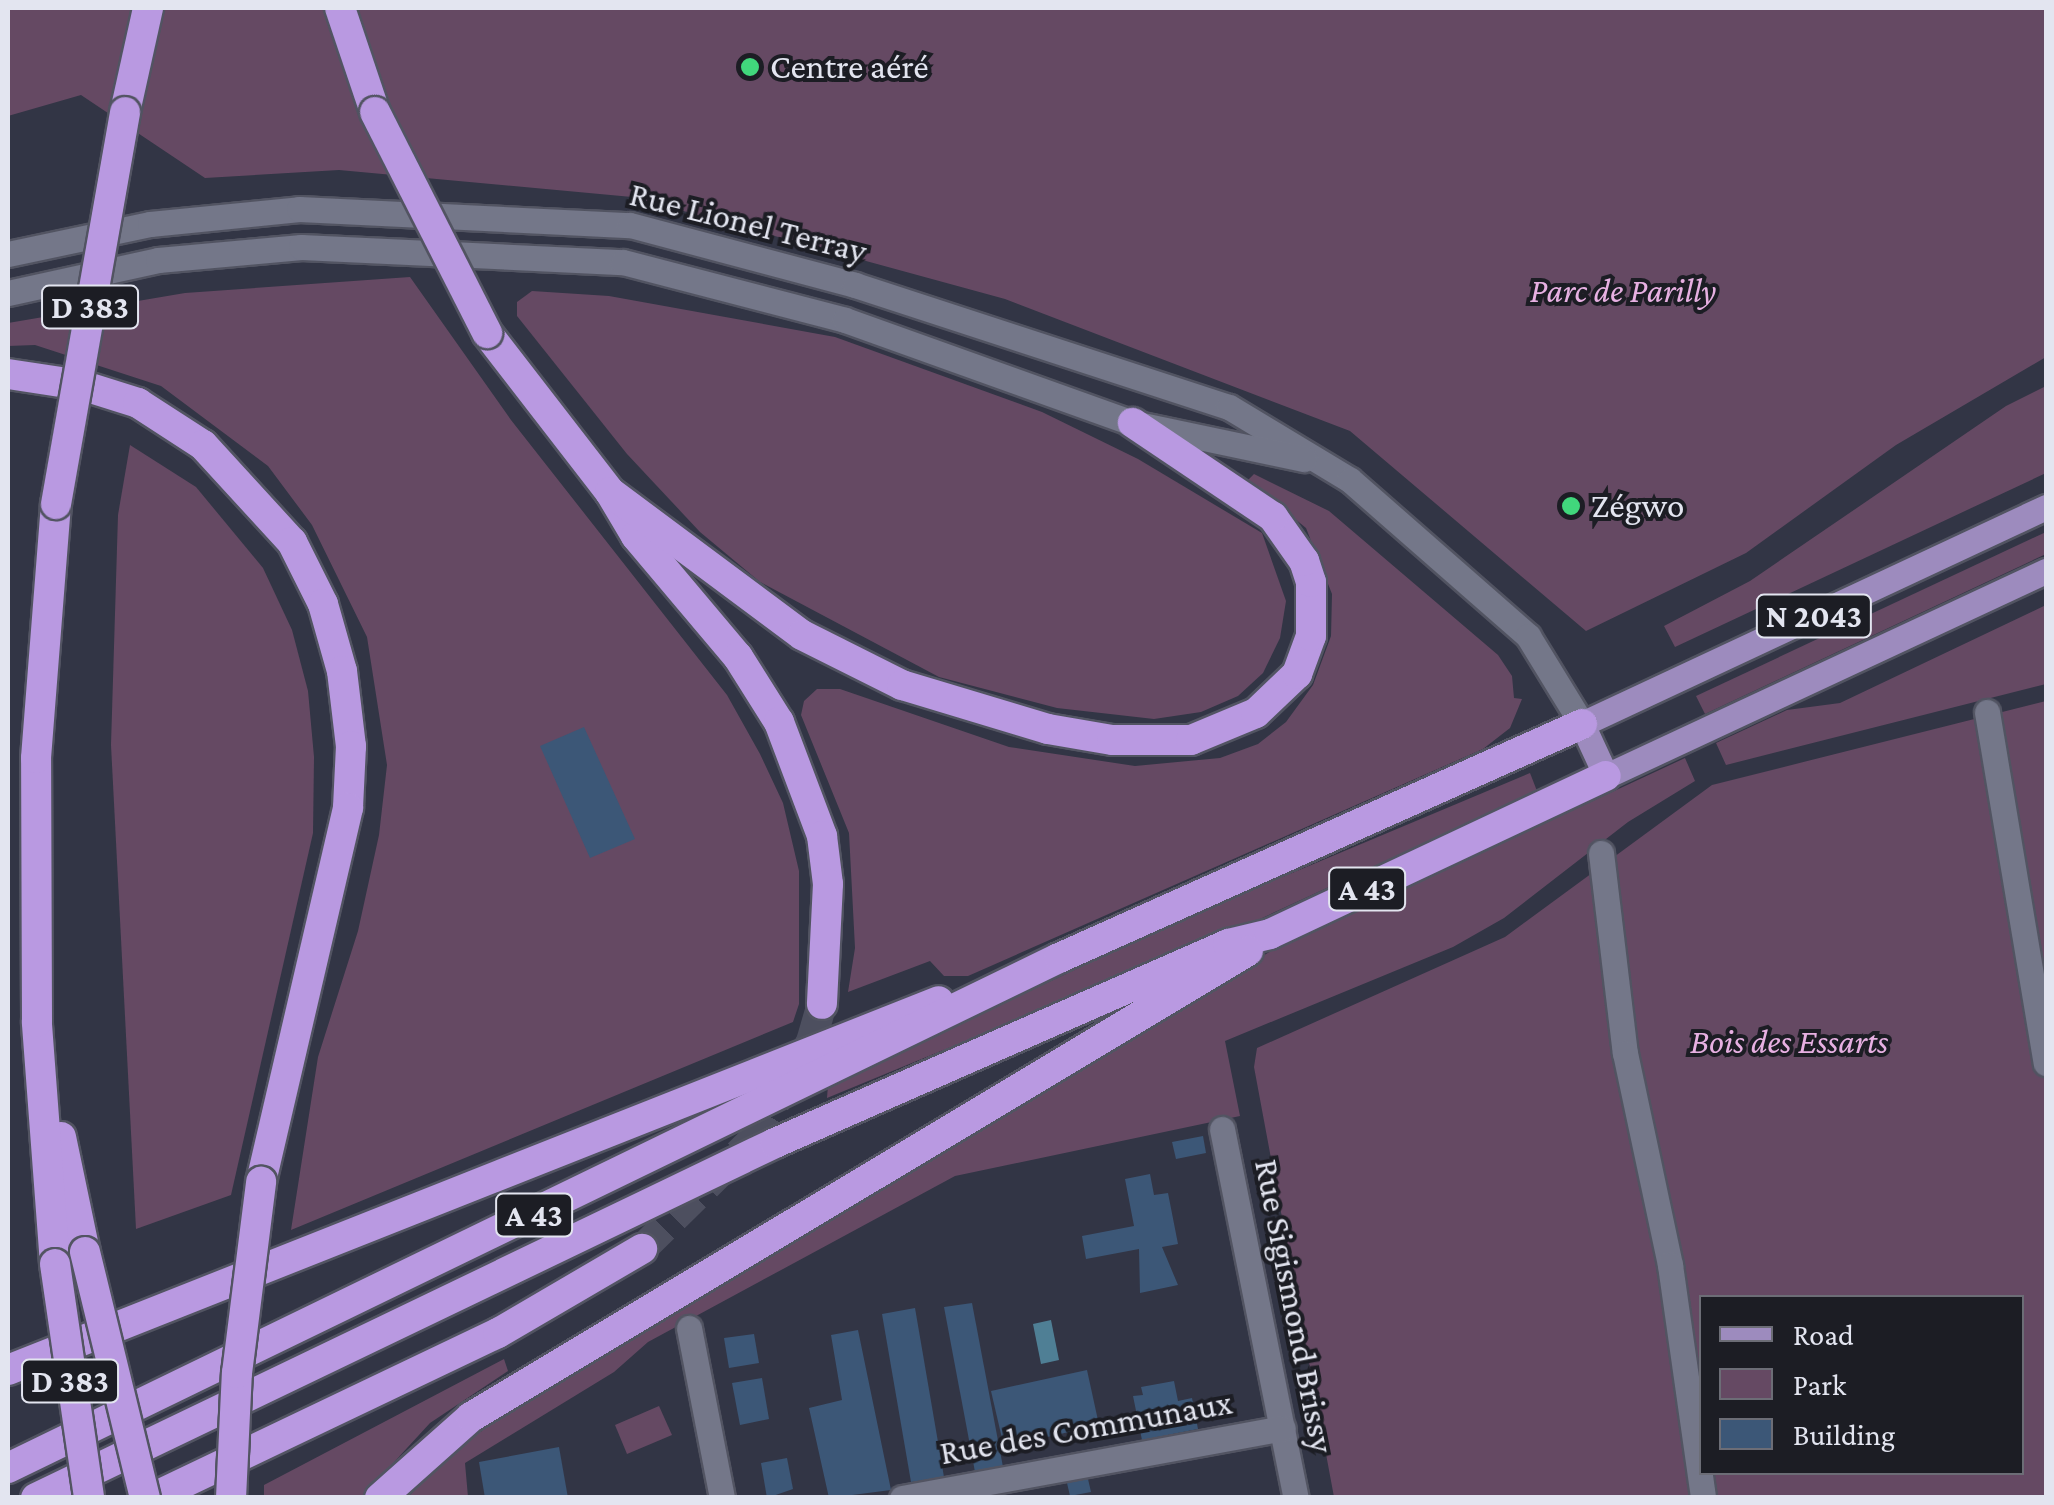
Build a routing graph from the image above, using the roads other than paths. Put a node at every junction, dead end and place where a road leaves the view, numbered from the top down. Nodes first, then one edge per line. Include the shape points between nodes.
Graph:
1 (148, 8) edge
2 (340, 8) edge
3 (8, 254) edge
4 (8, 293) edge
5 (8, 374) edge
6 (1133, 424) junction
7 (1322, 462) junction
8 (610, 492) junction
9 (2046, 507) edge
10 (2046, 572) edge
11 (1987, 712) dead end
12 (1582, 724) junction
13 (1606, 776) junction
14 (1601, 854) dead end
15 (1270, 934) junction
16 (1059, 958) junction
17 (822, 1004) tunnel mouth
18 (37, 1022) junction
19 (2046, 1063) edge
20 (1222, 1129) dead end
21 (642, 1249) tunnel mouth
22 (689, 1328) dead end
23 (8, 1370) edge
24 (1283, 1428) junction
25 (8, 1468) edge
26 (1699, 1470) edge
27 (36, 1498) edge
28 (88, 1498) edge
29 (144, 1498) edge
30 (152, 1498) edge
31 (232, 1498) edge
32 (380, 1498) edge
33 (722, 1498) edge
34 (902, 1498) edge
35 (1296, 1498) edge

1 - 18 highway, D 383, bridge via 56,504 36,758
2 - 8 highway, bridge via 374,112 487,333
3 - 7 main road, Rue Lionel Terray via 150,224 299,210 630,225 855,285 1229,407
4 - 6 main road, Rue Lionel Terray via 158,260 301,247 623,262 844,320
5 - 31 highway, bridge via 81,385 138,403 202,445 292,542 323,604 342,671 351,746 348,808 261,1182 236,1373
6 - 7 main road, Rue Lionel Terray
6 - 8 highway via 1273,517 1311,582 1311,636 1297,674 1256,714 1191,740 1112,740 1048,729 902,684 802,634
7 - 12 main road, Rue Lionel Terray via 1380,502 1528,636
8 - 17 highway via 636,536 738,657 804,778 828,884
9 - 12 main road, N 2043
10 - 13 main road, N 2043
11 - 19 main road
12 - 13 main road
12 - 16 highway, A 43
13 - 15 highway, A 43
14 - 26 main road via 1625,1053 1670,1266
15 - 27 highway, A 43 via 1228,944 775,1143
15 - 32 highway via 472,1417
16 - 23 highway
16 - 25 highway, A 43
18 - 28 highway, D 383, bridge via 54,1264
18 - 29 highway, bridge
20 - 24 main road, Rue Sigismond Brissy
21 - 30 highway via 498,1333
22 - 33 main road
24 - 34 main road, Rue des Communaux
24 - 35 main road, Rue Sigismond Brissy

